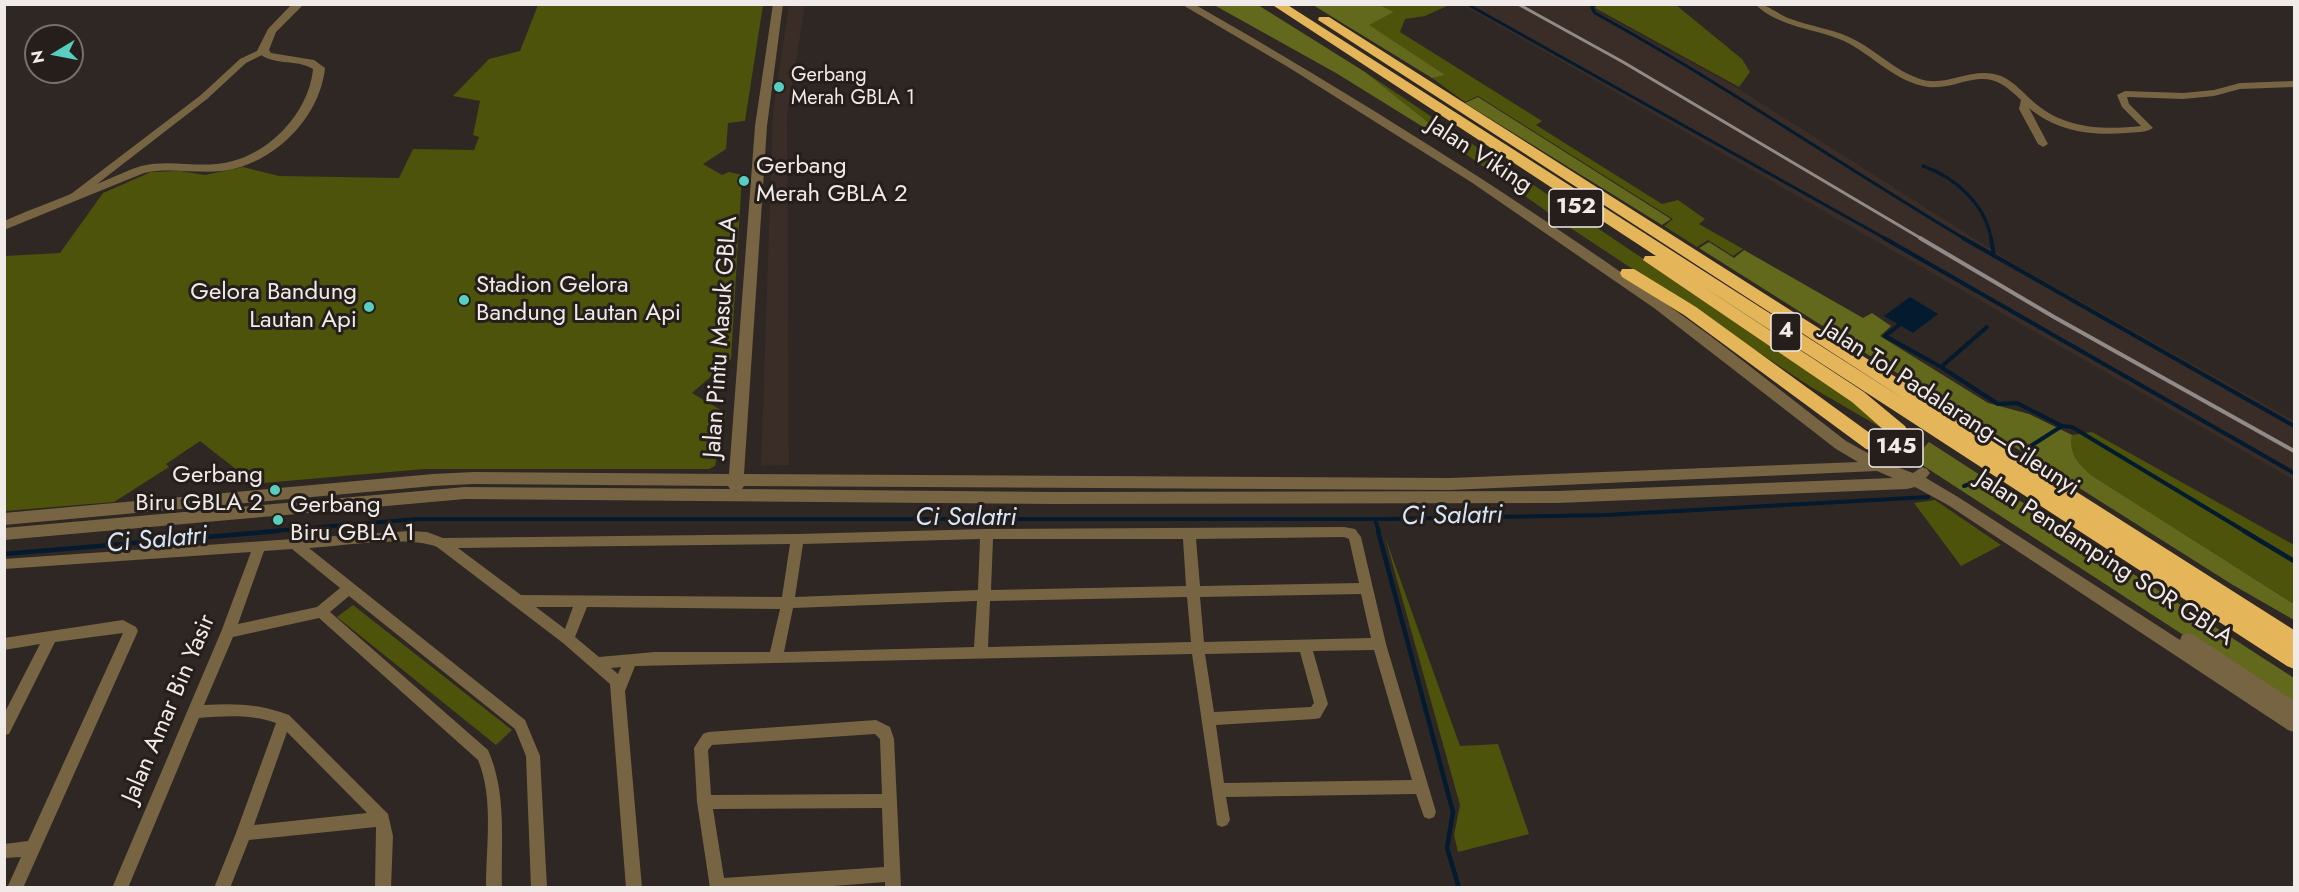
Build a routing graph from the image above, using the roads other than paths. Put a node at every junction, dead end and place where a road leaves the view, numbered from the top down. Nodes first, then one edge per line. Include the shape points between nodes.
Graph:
1 (299, 4) edge
2 (778, 4) edge
3 (1186, 4) edge
4 (1198, 4) edge
5 (1277, 4) edge
6 (1300, 4) edge
7 (1759, 4) edge
8 (263, 51) junction
9 (2295, 84) edge
10 (2026, 100) junction
11 (2043, 144) dead end
12 (1513, 148) junction
13 (71, 199) junction
14 (4, 226) edge
15 (1650, 259) joint
16 (1628, 273) junction
17 (1841, 445) junction
18 (1879, 462) junction
19 (1840, 469) junction
20 (1919, 477) junction
21 (737, 478) junction
22 (734, 495) junction
23 (4, 519) edge
24 (4, 534) edge
25 (987, 534) junction
26 (1189, 534) junction
27 (797, 539) junction
28 (442, 543) junction
29 (296, 544) junction
30 (259, 547) junction
31 (4, 564) edge
32 (350, 587) junction
33 (1366, 588) junction
34 (1192, 591) junction
35 (985, 596) junction
36 (518, 601) junction
37 (582, 602) junction
38 (788, 603) junction
39 (321, 612) junction
40 (228, 632) junction
41 (51, 636) junction
42 (568, 639) junction
43 (2295, 640) edge
44 (4, 644) edge
45 (1379, 644) junction
46 (1305, 646) junction
47 (1198, 650) junction
48 (981, 653) junction
49 (776, 658) junction
50 (631, 659) junction
51 (2295, 660) edge
52 (596, 663) junction
53 (619, 689) junction
54 (2295, 710) edge
55 (194, 712) junction
56 (1208, 719) junction
57 (284, 720) junction
58 (2295, 724) edge
59 (4, 729) edge
60 (1422, 787) junction
61 (1218, 790) junction
62 (889, 801) junction
63 (704, 802) junction
64 (1429, 812) dead end
65 (383, 819) junction
66 (1222, 820) dead end
67 (244, 833) junction
68 (33, 848) junction
69 (4, 851) edge
70 (893, 881) edge
71 (789, 885) edge
72 (718, 887) edge
73 (15, 888) edge
74 (120, 888) edge
75 (222, 888) edge
76 (383, 888) edge
77 (494, 888) edge
78 (539, 888) edge
79 (634, 888) edge

1 - 8 street via 278,24
2 - 21 street, Jalan Pintu Masuk GBLA via 761,126
3 - 17 street, Jalan Viking via 1366,110 1541,223 1659,305
4 - 16 street, Jalan Viking via 1451,155
5 - 12 highway, Jalan Tol Padalarang–Cileunyi / 4
6 - 12 highway, Jalan Tol Padalarang–Cileunyi / 4
7 - 10 street via 1778,17 1845,38 1904,77 1943,85 1969,76 1986,76 2000,79
8 - 13 street via 243,61 204,97
8 - 13 street via 268,56 310,62 319,68 308,108 278,141 241,163 144,170
9 - 10 street via 2240,86 2183,96 2125,94 2123,101 2148,128 2097,133 2065,124
10 - 11 street via 2024,109
12 - 15 highway, 152 via 1570,204
12 - 43 highway, Jalan Tol Padalarang–Cileunyi / 4
12 - 51 highway, Jalan Tol Padalarang–Cileunyi / 4
13 - 14 street
15 - 16 highway, 145 via 1858,397 1899,431 1902,444 1891,449 1872,444 1690,311
16 - 18 street, Jalan Viking via 1810,414
17 - 18 street, Jalan Viking
17 - 19 street via 1847,460
18 - 19 street
18 - 20 street, Jalan Viking
19 - 21 street via 1450,484
20 - 22 street via 1907,483 1557,497
20 - 54 street, Jalan Pendamping SOR GBLA via 1995,515
20 - 58 street, Jalan Pendamping SOR GBLA
21 - 22 street, Jalan Pintu Masuk GBLA
21 - 23 street via 433,480
22 - 24 street via 426,495
25 - 26 street
25 - 27 street
25 - 35 street
26 - 33 street via 1351,533 1356,537
26 - 34 street
27 - 28 street
27 - 38 street
28 - 29 street via 409,536
28 - 36 street
29 - 30 street
29 - 32 street
30 - 31 street
30 - 40 street, Jalan Amar Bin Yasir
32 - 39 street
32 - 78 street via 520,725 533,756
33 - 34 street
33 - 45 street
34 - 35 street
34 - 47 street
35 - 38 street
35 - 48 street
36 - 37 street
36 - 42 street
37 - 38 street
37 - 42 street
38 - 49 street
39 - 40 street
39 - 77 street via 483,755 493,785
40 - 55 street, Jalan Amar Bin Yasir
41 - 44 street
41 - 59 street
41 - 68 street via 123,626 131,631
42 - 52 street
45 - 46 street
45 - 60 street
46 - 47 street
46 - 56 street via 1321,704 1315,713
47 - 48 street
47 - 56 street
48 - 49 street
49 - 50 street
50 - 52 street
50 - 53 street
52 - 53 street via 615,678
53 - 79 street
55 - 57 street via 253,709
55 - 74 street, Jalan Amar Bin Yasir
56 - 61 street
57 - 65 street
57 - 67 street
60 - 61 street
60 - 64 street
61 - 66 street
62 - 63 street
62 - 63 street via 887,739 885,732 876,727 708,739 700,748
62 - 70 street
63 - 72 street
65 - 67 street
65 - 76 street
67 - 75 street
68 - 69 street
68 - 73 street
70 - 71 street
71 - 72 street

